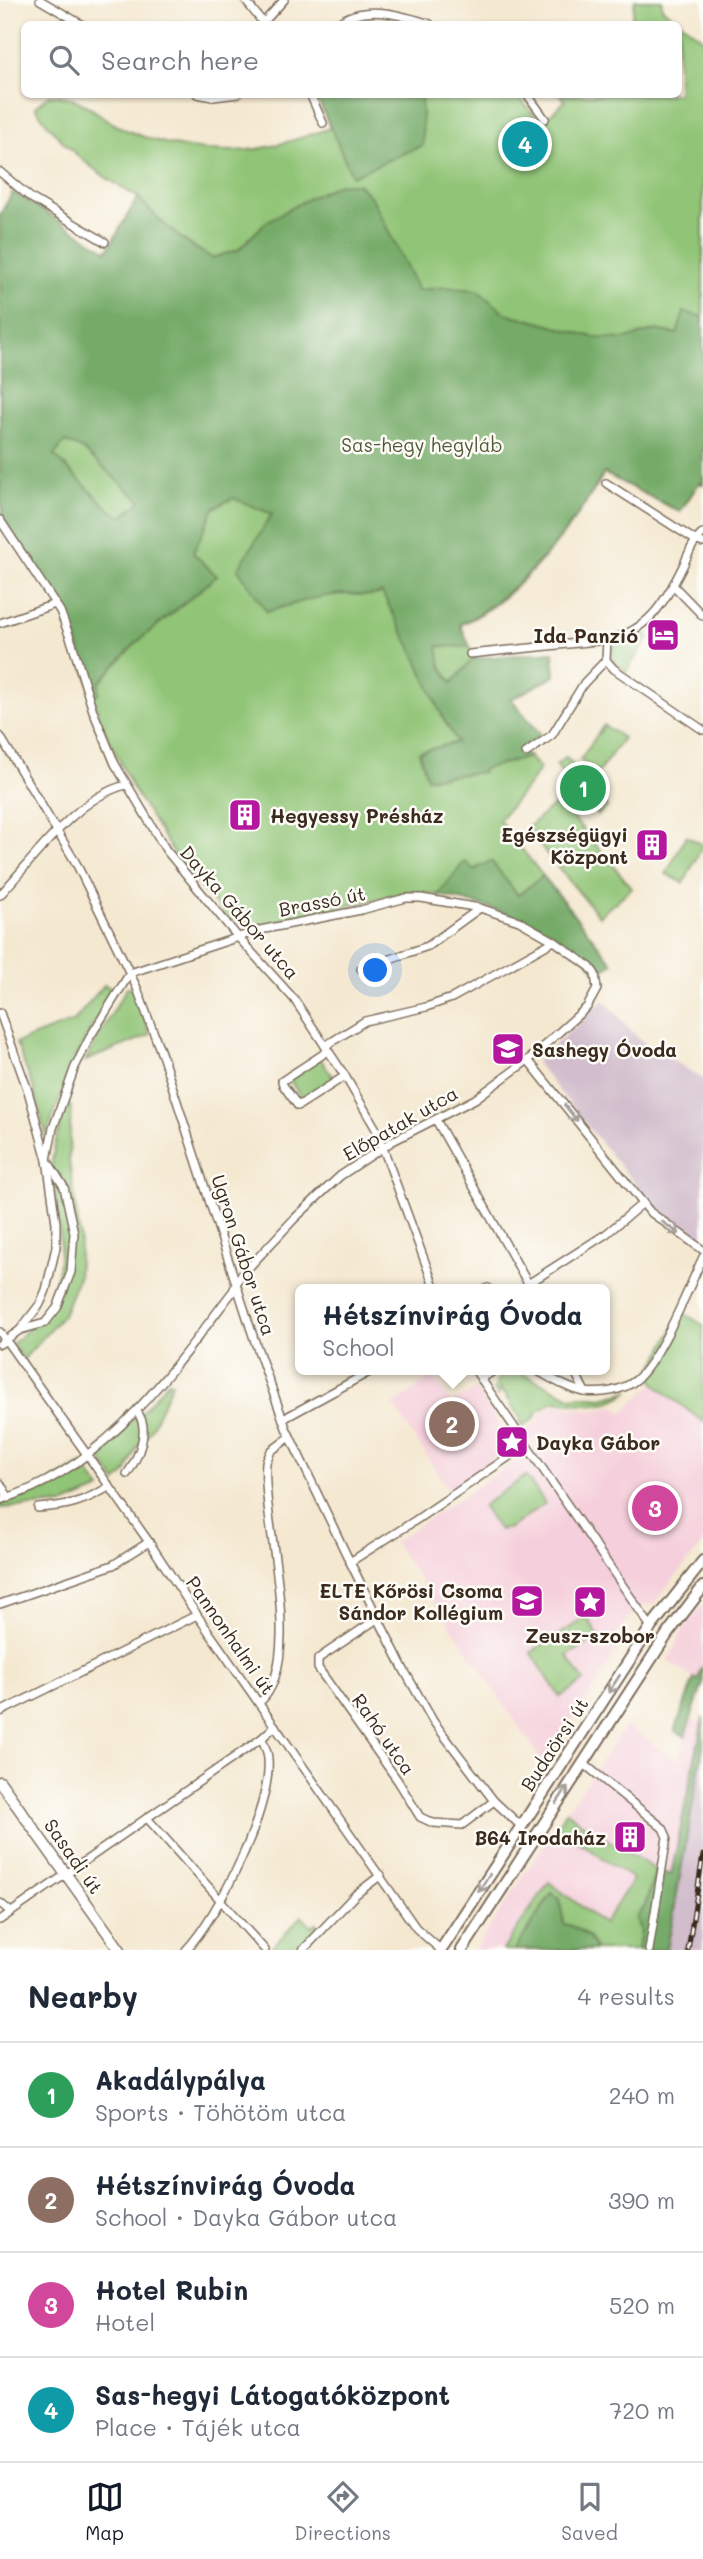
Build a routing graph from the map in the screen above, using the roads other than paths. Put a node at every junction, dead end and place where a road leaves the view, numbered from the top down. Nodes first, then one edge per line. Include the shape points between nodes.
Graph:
1 (40, 0) edge
2 (245, 0) edge
3 (284, 0) edge
4 (76, 21) edge
5 (261, 21) edge
6 (266, 21) edge
7 (341, 21) edge
8 (420, 21) edge
9 (312, 98) edge
10 (530, 98) edge
11 (545, 119) dead end
12 (323, 122) dead end
13 (0, 172) edge
14 (105, 242) dead end
15 (606, 483) dead end
16 (0, 520) edge
17 (703, 533) edge
18 (699, 542) edge
19 (673, 585) junction
20 (55, 604) junction
21 (703, 616) edge
22 (0, 623) edge
23 (607, 640) junction
24 (470, 654) dead end
25 (606, 660) junction
26 (703, 730) edge
27 (0, 736) edge
28 (526, 753) dead end
29 (126, 785) junction
30 (59, 831) junction
31 (0, 895) edge
32 (480, 908) junction
33 (237, 936) junction
34 (554, 941) junction
35 (361, 969) dead end
36 (130, 973) junction
37 (587, 1007) joint
38 (0, 1013) edge
39 (327, 1048) junction
40 (528, 1060) junction
41 (345, 1076) junction
42 (436, 1120) junction
43 (382, 1147) junction
44 (47, 1160) junction
45 (643, 1203) junction
46 (703, 1250) edge
47 (703, 1257) edge
48 (236, 1284) junction
49 (433, 1284) edge
50 (528, 1284) edge
51 (532, 1284) edge
52 (20, 1330) junction
53 (0, 1332) edge
54 (3, 1342) edge
55 (364, 1375) edge
56 (478, 1375) edge
57 (487, 1375) edge
58 (546, 1375) edge
59 (577, 1375) edge
60 (481, 1379) junction
61 (585, 1392) junction
62 (137, 1412) junction
63 (283, 1419) junction
64 (290, 1437) junction
65 (526, 1445) junction
66 (87, 1455) junction
67 (127, 1475) dead end
68 (0, 1483) edge
69 (109, 1487) junction
70 (9, 1497) junction
71 (0, 1500) edge
72 (38, 1508) dead end
73 (149, 1542) junction
74 (703, 1561) edge
75 (349, 1562) junction
76 (703, 1587) edge
77 (0, 1604) edge
78 (197, 1615) junction
79 (377, 1619) junction
80 (651, 1627) junction
81 (259, 1703) junction
82 (0, 1712) edge
83 (275, 1726) junction
84 (262, 1738) junction
85 (583, 1763) junction
86 (0, 1782) edge
87 (494, 1801) junction
88 (147, 1818) junction
89 (521, 1826) junction
90 (65, 1874) junction
91 (381, 1875) junction
92 (220, 1901) junction
93 (0, 1903) edge
94 (11, 1912) junction
95 (0, 1920) edge
96 (120, 1950) edge
97 (186, 1950) edge
98 (265, 1950) edge
99 (303, 1950) edge
100 (441, 1950) edge
101 (462, 1950) edge
102 (649, 1950) edge

1 - 4 street
2 - 5 street
3 - 6 street
7 - 8 street via 362,12
9 - 12 street
10 - 11 street
13 - 14 street via 31,198
15 - 18 street
16 - 20 street, Dayka Gábor utca
17 - 18 street
18 - 19 street
19 - 21 street
19 - 23 street via 641,626
20 - 22 street
20 - 29 street, Dayka Gábor utca
23 - 24 street
23 - 25 street
25 - 26 street
25 - 28 street via 584,683 552,735
27 - 30 street, Ugron Gábor utca
29 - 30 street via 97,798
29 - 33 street, Dayka Gábor utca via 166,850
30 - 31 street
30 - 36 street, Ugron Gábor utca
32 - 33 street, Brassó út via 406,898
32 - 34 street, Brassó út via 519,921
32 - 35 street via 428,946
33 - 36 street, Brassó út
33 - 39 street, Dayka Gábor utca via 284,987
34 - 37 street, Brassó út via 595,974 597,989
34 - 39 street via 452,998 365,1021
36 - 44 street via 69,1079
36 - 48 street, Ugron Gábor utca via 163,1058
37 - 40 street, Előpatak utca
38 - 44 street
39 - 41 street, Dayka Gábor utca
39 - 41 street via 282,1081 283,1085 298,1106
40 - 42 street, Előpatak utca via 475,1099
40 -> 45 street
41 - 43 street, Dayka Gábor utca
42 - 43 street, Előpatak utca
42 - 50 street
43 - 48 street, Előpatak utca via 315,1198
43 - 49 street, Dayka Gábor utca
44 - 52 street via 57,1236 55,1261 40,1304
44 - 52 street via 66,1194 74,1233 72,1264 65,1291 45,1324
45 -> 46 street
45 - 51 street
47 - 61 street via 646,1371 624,1387
48 - 62 street, Előpatak utca
48 - 63 street, Ugron Gábor utca
52 - 54 street
53 - 54 street, Pannonhalmi út
54 - 66 street, Pannonhalmi út
55 - 63 street
56 - 60 street
57 - 60 street
58 - 61 street
59 - 61 street
60 - 65 street
62 - 66 street, Előpatak utca
62 - 67 street via 142,1420 142,1441
63 - 64 street, Ugron Gábor utca
64 - 75 street
64 - 81 street via 271,1451 266,1462 280,1638 278,1674
65 - 75 street
65 - 80 street
66 - 69 street, Pannonhalmi út
66 - 70 street, Előpatak utca
68 - 70 street
69 - 72 street via 71,1506
69 - 73 street, Pannonhalmi út
70 - 71 street, Előpatak utca
73 - 77 street via 113,1565
73 - 78 street, Pannonhalmi út
74 - 80 main road, Budaörsi út
75 - 79 street
76 - 85 main road, Budaörsi út
78 - 81 street, Pannonhalmi út
78 - 82 street
79 - 87 street via 433,1721
79 - 87 street, Rahó utca via 318,1659 318,1668 425,1820 462,1825
80 -> 89 main road, Budaörsi út
81 - 83 street, Pannonhalmi út
83 - 84 street
83 - 91 street, Pannonhalmi út
84 - 88 street
84 - 92 street via 268,1759 263,1795 244,1852
101 -> 85 main road, Budaörsi út
85 - 102 street via 663,1828 667,1837
86 - 90 street, Sasadi út
87 - 89 street
88 - 90 street
88 - 92 street
89 -> 100 main road, Budaörsi út
90 - 94 street
90 - 96 street, Sasadi út
91 - 99 street via 355,1895
91 - 100 street, Pannonhalmi út via 420,1933
92 - 97 street
92 - 98 street
93 - 94 street
94 - 95 street

